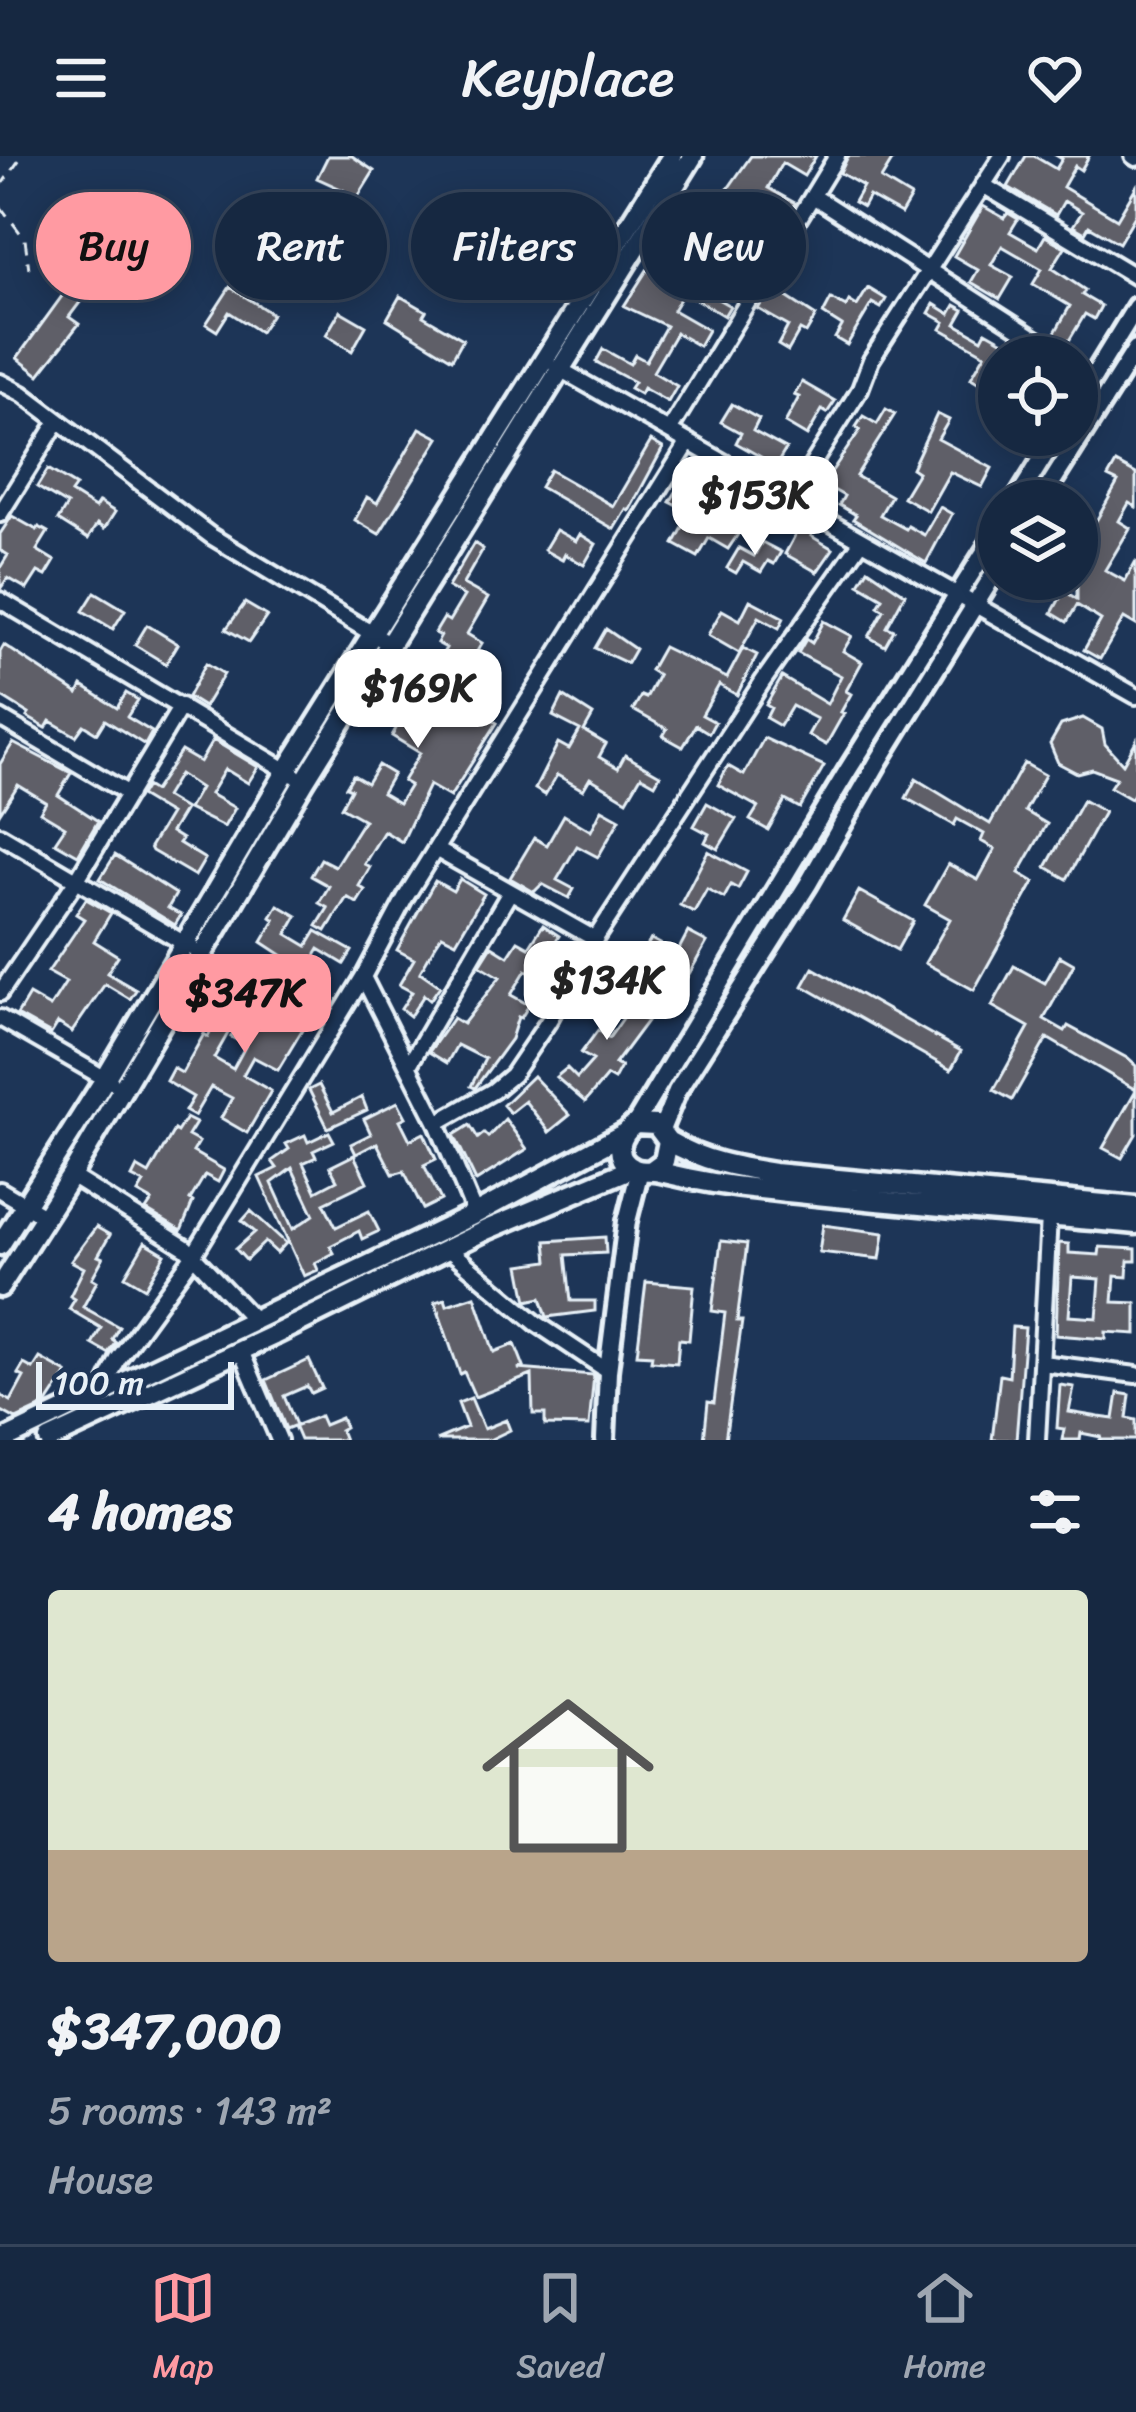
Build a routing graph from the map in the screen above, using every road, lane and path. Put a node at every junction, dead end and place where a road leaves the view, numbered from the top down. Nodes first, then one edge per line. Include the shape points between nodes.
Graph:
1 (22, 156) edge
2 (672, 156) edge
3 (693, 156) edge
4 (837, 156) edge
5 (1002, 156) edge
6 (983, 184) junction
7 (663, 187) junction
8 (0, 188) edge
9 (813, 196) junction
10 (0, 206) edge
11 (29, 269) dead end
12 (929, 270) junction
13 (1136, 277) edge
14 (1136, 307) edge
15 (1031, 336) edge
16 (1136, 349) edge
17 (551, 364) junction
18 (1098, 369) edge
19 (0, 382) edge
20 (58, 421) junction
21 (669, 431) junction
22 (689, 442) junction
23 (1053, 480) edge
24 (790, 500) junction
25 (0, 514) edge
26 (861, 542) junction
27 (978, 563) edge
28 (958, 596) junction
29 (0, 599) edge
30 (978, 600) edge
31 (975, 605) junction
32 (373, 634) junction
33 (390, 645) junction
34 (1136, 696) edge
35 (181, 706) junction
36 (0, 718) edge
37 (296, 776) junction
38 (129, 794) junction
39 (0, 835) edge
40 (437, 850) junction
41 (76, 881) junction
42 (510, 892) junction
43 (595, 939) junction
44 (194, 948) junction
45 (363, 977) junction
46 (0, 993) edge
47 (0, 1018) edge
48 (409, 1065) junction
49 (113, 1083) junction
50 (437, 1123) junction
51 (630, 1129) junction
52 (665, 1135) junction
53 (642, 1169) junction
54 (71, 1176) junction
55 (0, 1190) edge
56 (25, 1205) junction
57 (1136, 1207) edge
58 (475, 1214) junction
59 (44, 1216) junction
60 (1049, 1217) junction
61 (1136, 1224) edge
62 (0, 1245) edge
63 (448, 1249) junction
64 (193, 1256) junction
65 (0, 1287) edge
66 (255, 1321) junction
67 (241, 1351) junction
68 (1042, 1363) junction
69 (608, 1371) junction
70 (1136, 1375) edge
71 (101, 1394) junction
72 (88, 1421) junction
73 (4, 1440) edge
74 (49, 1440) edge
75 (279, 1440) edge
76 (605, 1440) edge
77 (1037, 1440) edge

1 - 8 path
2 - 7 main road
3 - 7 main road
4 - 9 street
5 - 6 street
6 - 12 street
6 - 13 street
7 - 17 main road
9 - 12 street
9 - 21 street
10 - 11 path via 25,239
12 - 15 street
12 - 24 street
14 - 18 street
16 - 23 street
17 - 21 street
17 - 32 main road
17 - 33 main road
19 - 20 street
20 - 25 street
20 - 32 street via 211,536
21 - 22 street
22 - 24 street
22 - 40 street
24 - 26 street
26 - 28 street
26 - 43 street
27 - 28 street
28 - 31 street
28 - 51 street
29 - 35 street
30 - 31 street
31 - 34 street
31 - 52 street via 677,1091
32 - 33 street
32 - 37 main road
33 - 37 main road
35 - 37 street
35 - 38 street
36 - 38 street
37 - 44 main road
38 - 41 street
39 - 41 street
40 - 42 street
40 - 45 street
41 - 44 street
41 - 46 street
42 - 43 street
42 - 48 street
43 - 50 street via 512,1075
44 - 49 main road
45 - 48 street
45 - 64 street
47 - 49 street
48 - 50 street
49 - 54 main road
49 - 56 main road
50 - 58 street
51 - 52 main road via 649,1123
51 - 53 main road via 621,1152
51 - 58 main road
52 - 53 main road via 664,1161
52 - 57 main road via 692,1155 729,1166
53 - 60 main road via 730,1186
53 - 63 main road via 586,1185
53 - 69 street via 627,1221
54 - 59 main road
54 - 64 street
55 - 56 street
56 - 59 street
56 - 62 main road
58 - 66 main road
59 - 65 main road
60 - 61 main road
60 - 68 street
63 - 67 main road
63 - 69 street
64 - 66 street
64 - 71 street
66 - 71 main road
67 - 72 main road
67 - 75 street
68 - 70 street
68 - 77 street
69 - 76 street
71 - 72 street
71 - 73 main road
72 - 74 main road

